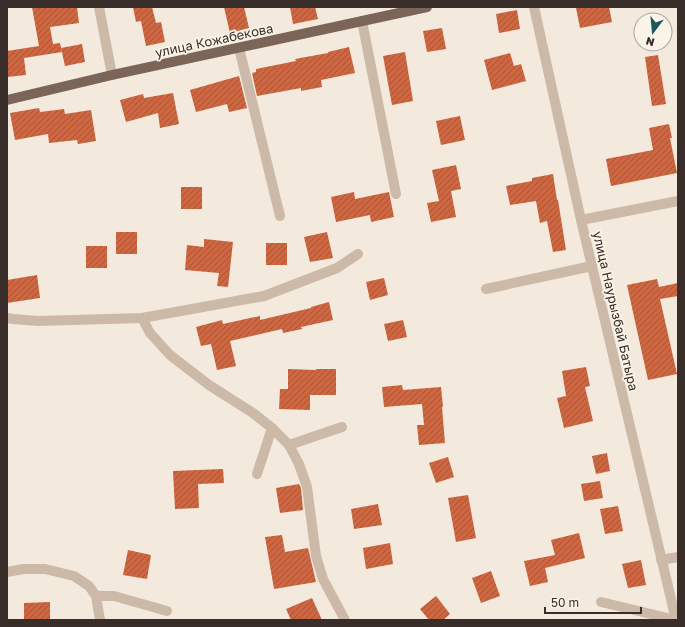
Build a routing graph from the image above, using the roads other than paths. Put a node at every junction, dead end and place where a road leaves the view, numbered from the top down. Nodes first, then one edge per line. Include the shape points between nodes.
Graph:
1 (99, 7) edge
2 (427, 7) edge
3 (534, 7) edge
4 (362, 21) junction
5 (239, 48) junction
6 (112, 75) junction
7 (7, 100) edge
8 (396, 194) dead end
9 (678, 201) edge
10 (280, 216) dead end
11 (581, 220) junction
12 (358, 254) dead end
13 (592, 266) junction
14 (486, 289) dead end
15 (7, 318) edge
16 (142, 318) junction
17 (342, 427) dead end
18 (272, 428) junction
19 (289, 445) junction
20 (257, 474) dead end
21 (678, 557) edge
22 (661, 560) junction
23 (7, 572) edge
24 (96, 596) junction
25 (600, 602) dead end
26 (167, 611) dead end
27 (100, 620) edge
28 (345, 620) edge
29 (675, 620) edge

1 - 6 street
2 - 4 main road, улица Кожабекова
3 - 11 street, улица Наурызбай Батыра
4 - 5 main road, улица Кожабекова
4 - 8 street
5 - 6 main road, улица Кожабекова
5 - 10 street
6 - 7 main road, улица Кожабекова
9 - 11 street
11 - 13 street, улица Наурызбай Батыра
12 - 16 street via 337,268 264,296
13 - 14 street
13 - 22 street, улица Наурызбай Батыра
15 - 16 street via 38,321
16 - 18 street via 150,333 170,355 208,385
17 - 19 street
18 - 19 street
18 - 20 street
19 - 28 street via 307,487 316,556 322,579
21 - 22 street
22 - 29 street, улица Наурызбай Батыра
23 - 24 street via 45,569 74,576 89,586
24 - 26 street via 114,596
24 - 27 street
25 - 29 street

